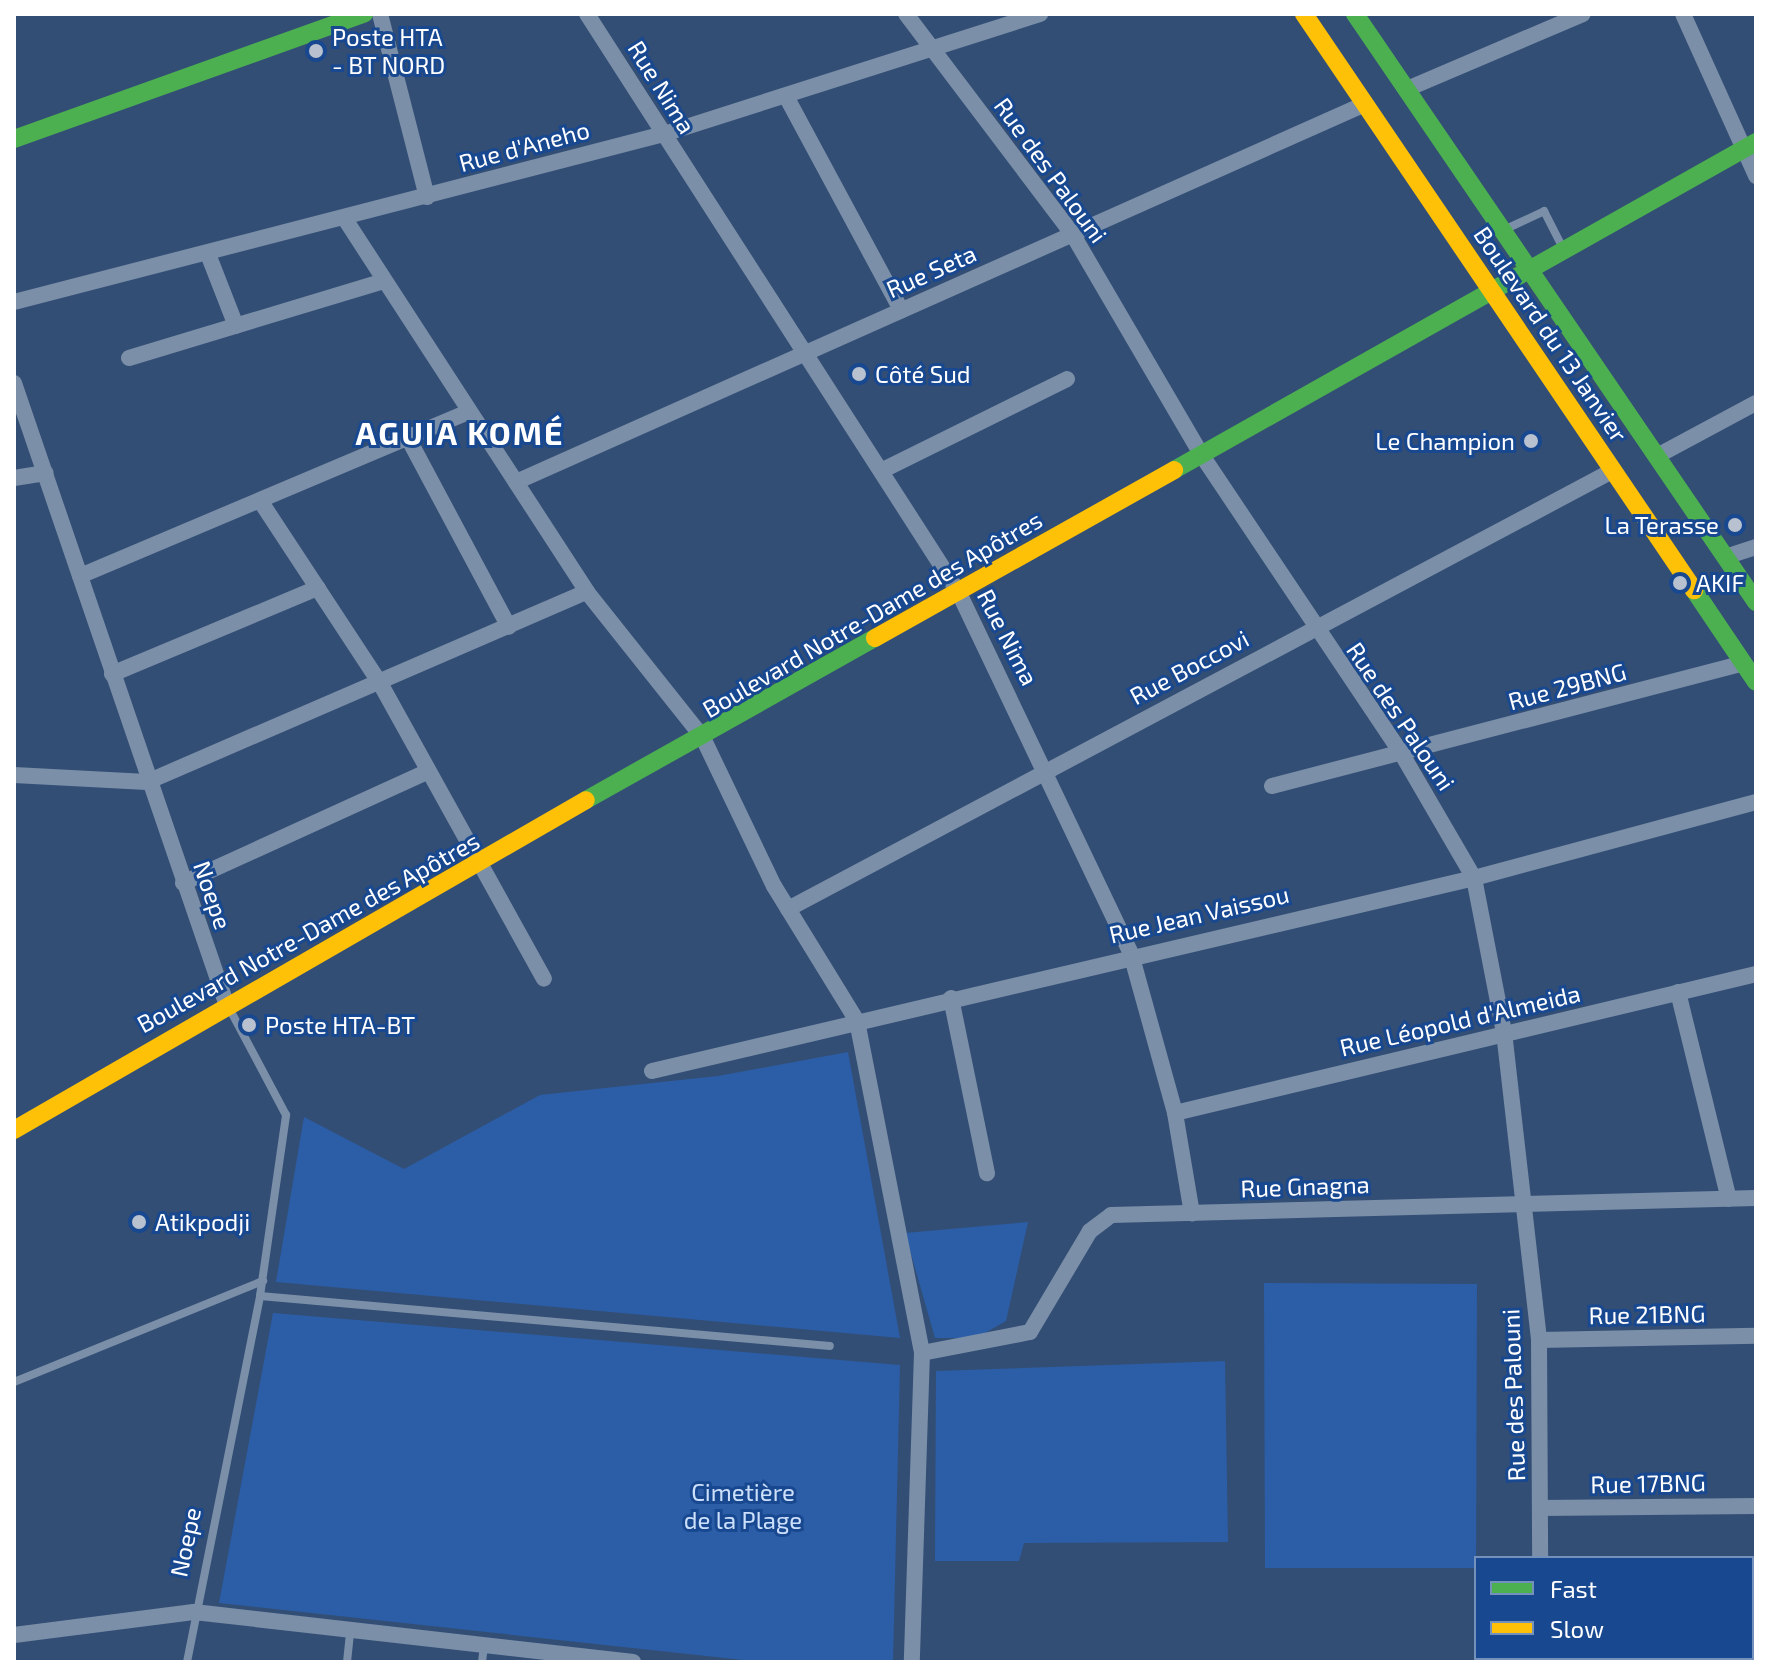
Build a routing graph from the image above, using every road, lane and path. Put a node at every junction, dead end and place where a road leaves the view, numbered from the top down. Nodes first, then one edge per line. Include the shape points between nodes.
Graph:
1 (364, 14) edge
2 (380, 14) edge
3 (587, 14) edge
4 (906, 14) edge
5 (1040, 14) edge
6 (1304, 14) edge
7 (1355, 14) edge
8 (1583, 14) edge
9 (1683, 14) edge
10 (932, 50) junction
11 (1407, 89) junction
12 (787, 98) junction
13 (1365, 104) junction
14 (664, 134) junction
15 (14, 139) edge
16 (1756, 142) edge
17 (1740, 154) junction
18 (1756, 176) edge
19 (427, 197) junction
20 (345, 219) junction
21 (1504, 230) junction
22 (1073, 235) junction
23 (1563, 249) junction
24 (208, 254) junction
25 (1530, 267) junction
26 (384, 281) junction
27 (1492, 290) junction
28 (14, 302) edge
29 (901, 310) junction
30 (236, 326) junction
31 (802, 355) junction
32 (129, 358) dead end
33 (1067, 379) dead end
34 (14, 383) edge
35 (1756, 403) edge
36 (468, 412) junction
37 (408, 438) junction
38 (1201, 454) junction
39 (1657, 456) junction
40 (885, 469) junction
41 (1614, 470) junction
42 (46, 473) junction
43 (14, 478) edge
44 (516, 482) junction
45 (261, 502) junction
46 (1756, 547) edge
47 (1725, 557) junction
48 (80, 576) junction
49 (318, 588) junction
50 (587, 592) junction
51 (959, 593) junction
52 (1756, 602) edge
53 (509, 627) junction
54 (1313, 628) junction
55 (1743, 663) junction
56 (112, 674) junction
57 (1756, 682) edge
58 (380, 683) junction
59 (703, 738) junction
60 (1403, 756) junction
61 (1047, 769) junction
62 (427, 772) junction
63 (14, 775) edge
64 (147, 782) junction
65 (1272, 786) dead end
66 (1756, 802) edge
67 (477, 867) junction
68 (1474, 878) junction
69 (183, 883) junction
70 (788, 909) junction
71 (1131, 954) junction
72 (1756, 974) edge
73 (544, 979) dead end
74 (1678, 992) junction
75 (951, 998) junction
76 (226, 1003) junction
77 (857, 1021) junction
78 (1504, 1032) junction
79 (652, 1071) dead end
80 (1175, 1113) junction
81 (14, 1130) edge
82 (987, 1173) dead end
83 (1756, 1198) edge
84 (1729, 1199) junction
85 (1521, 1202) junction
86 (1192, 1214) junction
87 (263, 1281) junction
88 (260, 1296) junction
89 (1756, 1336) edge
90 (1539, 1340) junction
91 (830, 1346) dead end
92 (922, 1353) junction
93 (14, 1382) edge
94 (1756, 1506) edge
95 (1540, 1508) junction
96 (1540, 1556) edge
97 (194, 1612) junction
98 (350, 1631) junction
99 (14, 1635) edge
100 (486, 1652) edge
101 (187, 1662) edge
102 (347, 1662) edge
103 (633, 1662) edge
104 (912, 1662) edge

1 - 15 main road
2 - 19 street
3 - 14 street, Rue Nima
4 - 10 street, Rue des Palouni
5 - 10 street, Rue d'Aneho
6 - 13 main road, Boulevard du 13 Janvier
7 - 11 main road, Boulevard du 13 Janvier
8 - 11 street
9 - 17 street
10 - 12 street, Rue d'Aneho
10 - 22 street, Rue des Palouni
11 - 21 main road, Boulevard du 13 Janvier
12 - 14 street, Rue d'Aneho
12 - 29 street
13 - 22 street, Rue Seta
13 - 27 main road, Boulevard du 13 Janvier
14 - 19 street, Rue d'Aneho
14 - 31 street, Rue Nima
16 - 17 main road, Boulevard Notre-Dame des Apôtres
17 - 18 street
17 - 23 main road, Boulevard Notre-Dame des Apôtres
19 - 20 street, Rue d'Aneho
20 - 24 street, Rue d'Aneho
20 - 26 street
21 - 23 lane via 1544,211
21 - 25 main road, Boulevard du 13 Janvier
22 - 29 street, Rue Seta
22 - 38 street, Rue des Palouni
23 - 25 main road, Boulevard Notre-Dame des Apôtres
24 - 28 street, Rue d'Aneho
24 - 30 street
25 - 27 main road, Boulevard Notre-Dame des Apôtres
25 - 39 main road, Boulevard du 13 Janvier
26 - 30 street
26 - 36 street
27 - 38 main road, Boulevard Notre-Dame des Apôtres
27 - 41 main road, Boulevard du 13 Janvier
29 - 31 street, Rue Seta
30 - 32 street
31 - 40 street, Rue Nima
31 - 44 street, Rue Seta
33 - 40 street
34 - 42 street, Noepe
35 - 39 street
36 - 37 street
36 - 44 street
37 - 45 street
37 - 53 street
38 - 51 main road, Boulevard Notre-Dame des Apôtres
38 - 54 street, Rue des Palouni
39 - 47 main road, Boulevard du 13 Janvier
40 - 51 street, Rue Nima
41 - 54 street, Rue Boccovi
41 - 55 main road, Boulevard du 13 Janvier
42 - 43 street
42 - 48 street, Noepe
44 - 50 street
45 - 48 street
45 - 49 street
46 - 47 street
47 - 52 main road, Boulevard du 13 Janvier
48 - 56 street, Noepe
49 - 56 street
49 - 58 street
50 - 53 street
50 - 59 street
51 - 59 main road, Boulevard Notre-Dame des Apôtres
51 - 61 street, Rue Nima
53 - 58 street
54 - 60 street, Rue des Palouni
54 - 61 street, Rue Boccovi
55 - 57 main road, Boulevard du 13 Janvier
55 - 60 street, Rue 29BNG
56 - 64 street, Noepe
58 - 62 street
58 - 64 street
59 - 67 main road, Boulevard Notre-Dame des Apôtres
59 - 70 street
60 - 65 street, Rue 29BNG
60 - 68 street, Rue des Palouni
61 - 70 street, Rue Boccovi
61 - 71 street, Rue Nima
62 - 67 street
62 - 69 street
63 - 64 street
64 - 69 street, Noepe
66 - 68 street, Rue Jean Vaissou
67 - 73 street
67 - 76 main road, Boulevard Notre-Dame des Apôtres
68 - 71 street, Rue Jean Vaissou
68 - 78 street, Rue des Palouni
69 - 76 street, Noepe
70 - 77 street
71 - 75 street, Rue Jean Vaissou
71 - 80 street, Rue Nima
72 - 74 street, Rue Léopold d'Almeida
74 - 78 street, Rue Léopold d'Almeida
74 - 84 street
75 - 77 street, Rue Jean Vaissou
75 - 82 street
76 - 81 main road, Boulevard Notre-Dame des Apôtres
76 - 87 lane, Noepe via 286,1115
77 - 79 street, Rue Jean Vaissou
77 - 92 street
78 - 80 street, Rue Léopold d'Almeida
78 - 85 street, Rue des Palouni
80 - 86 street, Rue Nima
83 - 84 street, Rue Gnagna
84 - 85 street, Rue Gnagna
85 - 86 street, Rue Gnagna
85 - 90 street, Rue des Palouni
86 - 92 street, Rue Gnagna via 1104,1217 1030,1332
87 - 88 lane, Noepe
87 - 93 lane
88 - 91 lane
88 - 97 lane, Noepe
89 - 90 street, Rue 21BNG
90 - 95 street, Rue des Palouni
92 - 104 street
94 - 95 street, Rue 17BNG
95 - 96 street, Rue des Palouni
97 - 98 street
97 - 99 street
97 - 101 lane, Noepe
98 - 100 street
98 - 102 lane
100 - 103 street

